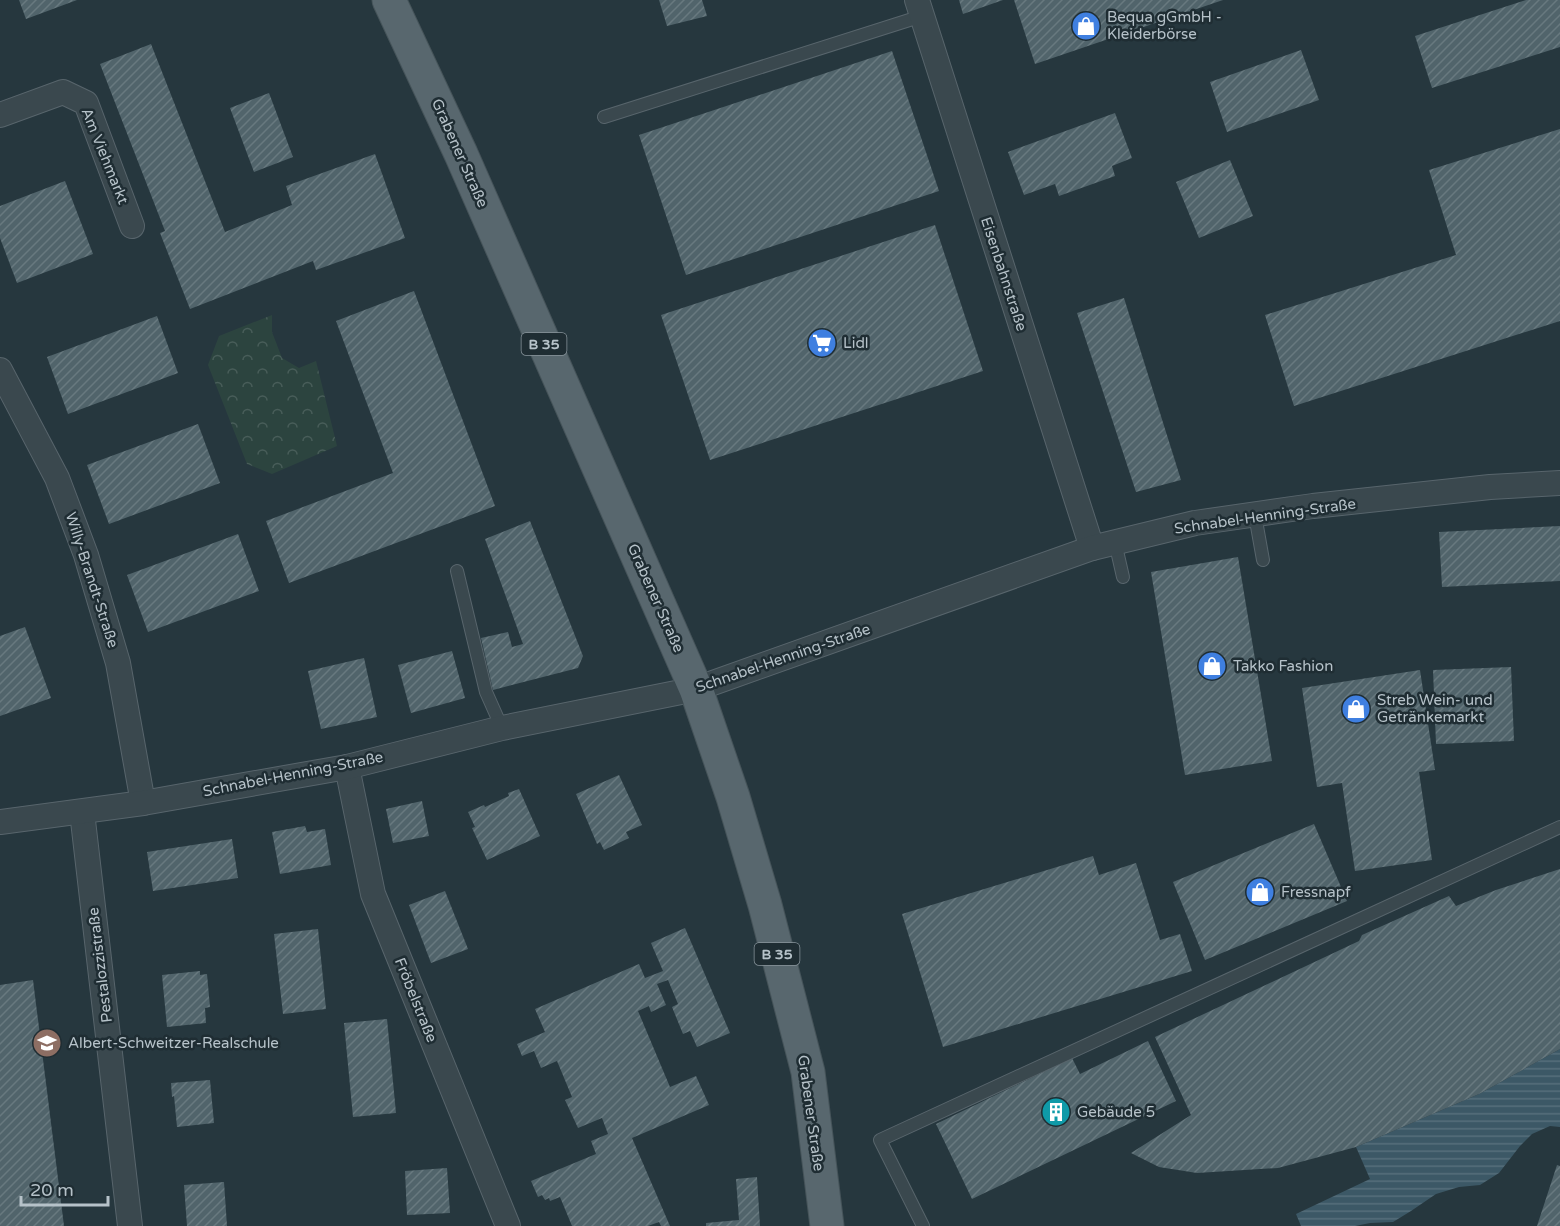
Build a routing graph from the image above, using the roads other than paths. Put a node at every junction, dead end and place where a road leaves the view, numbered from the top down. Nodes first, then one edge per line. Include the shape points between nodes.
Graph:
1 (389, 0) edge
2 (919, 8) edge
3 (0, 115) edge
4 (604, 117) dead end
5 (132, 226) dead end
6 (0, 370) edge
7 (1560, 483) edge
8 (1255, 515) junction
9 (1103, 545) junction
10 (1263, 560) dead end
11 (458, 571) dead end
12 (1124, 577) dead end
13 (696, 689) junction
14 (502, 728) junction
15 (347, 767) junction
16 (143, 803) junction
17 (82, 812) junction
18 (2, 817) edge
19 (1560, 827) edge
20 (130, 1226) edge
21 (508, 1226) edge
22 (827, 1226) edge
23 (922, 1226) edge

1 - 13 main road, Grabener Straße / B 35 via 461,154
2 - 4 lane
2 - 9 street, Eisenbahnstraße
3 - 5 street, Am Viehmarkt via 63,92 86,103
6 - 16 street, Willy-Brandt-Straße via 57,478 86,555 118,663
7 - 8 street, Schnabel-Henning-Straße via 1478,488
8 - 9 street, Schnabel-Henning-Straße
8 - 10 lane
9 - 12 lane
9 - 13 street, Schnabel-Henning-Straße
11 - 14 lane via 486,692
13 - 14 street, Schnabel-Henning-Straße
13 - 22 main road, Grabener Straße / B 35 via 765,905 808,1072
14 - 15 street, Schnabel-Henning-Straße
15 - 16 street, Schnabel-Henning-Straße
15 - 21 street, Fröbelstraße via 374,894
16 - 17 street, Schnabel-Henning-Straße
17 - 18 street, Schnabel-Henning-Straße
17 - 20 street, Pestalozzistraße
19 - 23 lane via 880,1140

